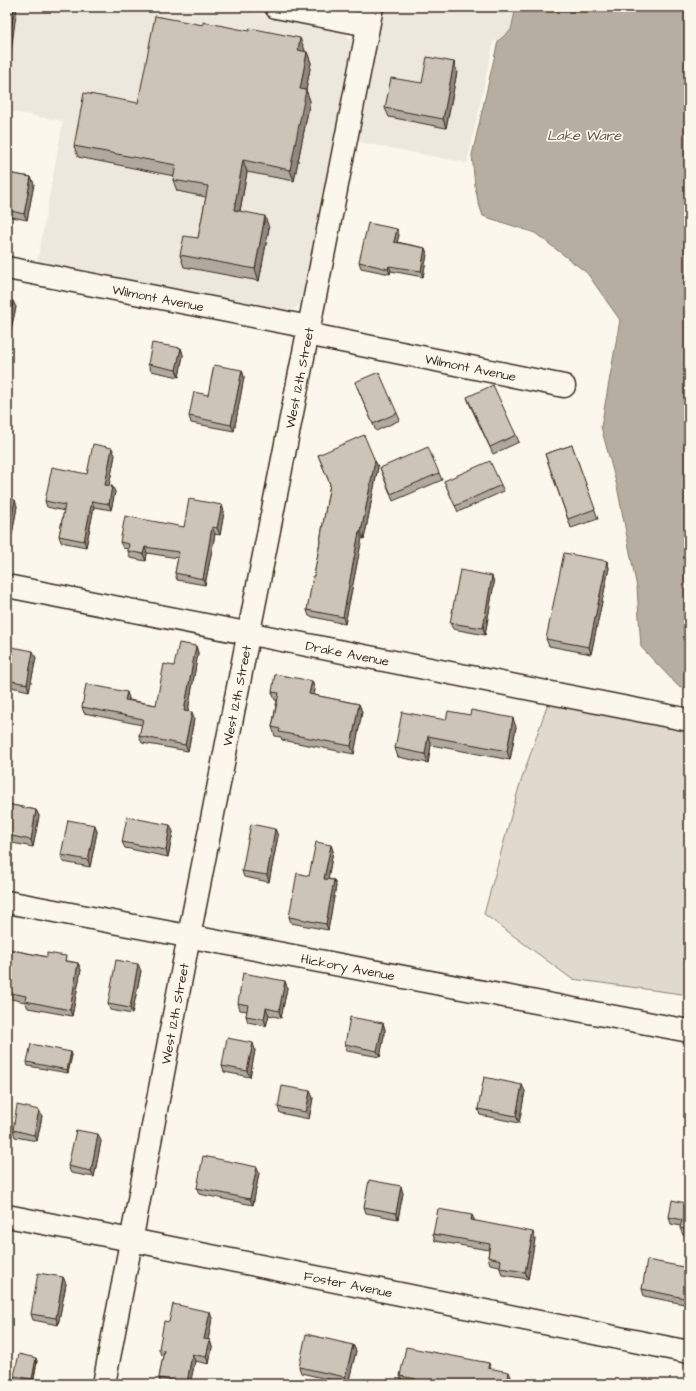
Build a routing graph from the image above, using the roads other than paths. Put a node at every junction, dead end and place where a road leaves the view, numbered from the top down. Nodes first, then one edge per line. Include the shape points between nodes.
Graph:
1 (276, 7) edge
2 (370, 16) edge
3 (7, 268) edge
4 (308, 331) junction
5 (564, 386) dead end
6 (7, 586) edge
7 (248, 634) junction
8 (689, 720) edge
9 (7, 902) edge
10 (189, 936) junction
11 (689, 1031) edge
12 (7, 1216) edge
13 (131, 1240) junction
14 (689, 1352) edge
15 (104, 1384) edge

1 - 2 street
2 - 4 street, West 12th Street
3 - 4 street, Wilmont Avenue
4 - 5 street, Wilmont Avenue
4 - 7 street, West 12th Street
6 - 7 street, Drake Avenue
7 - 8 street, Drake Avenue
7 - 10 street, West 12th Street
9 - 10 street, Hickory Avenue
10 - 11 street, Hickory Avenue
10 - 13 street, West 12th Street
12 - 13 street, Foster Avenue
13 - 14 street, Foster Avenue
13 - 15 street, West 12th Street

